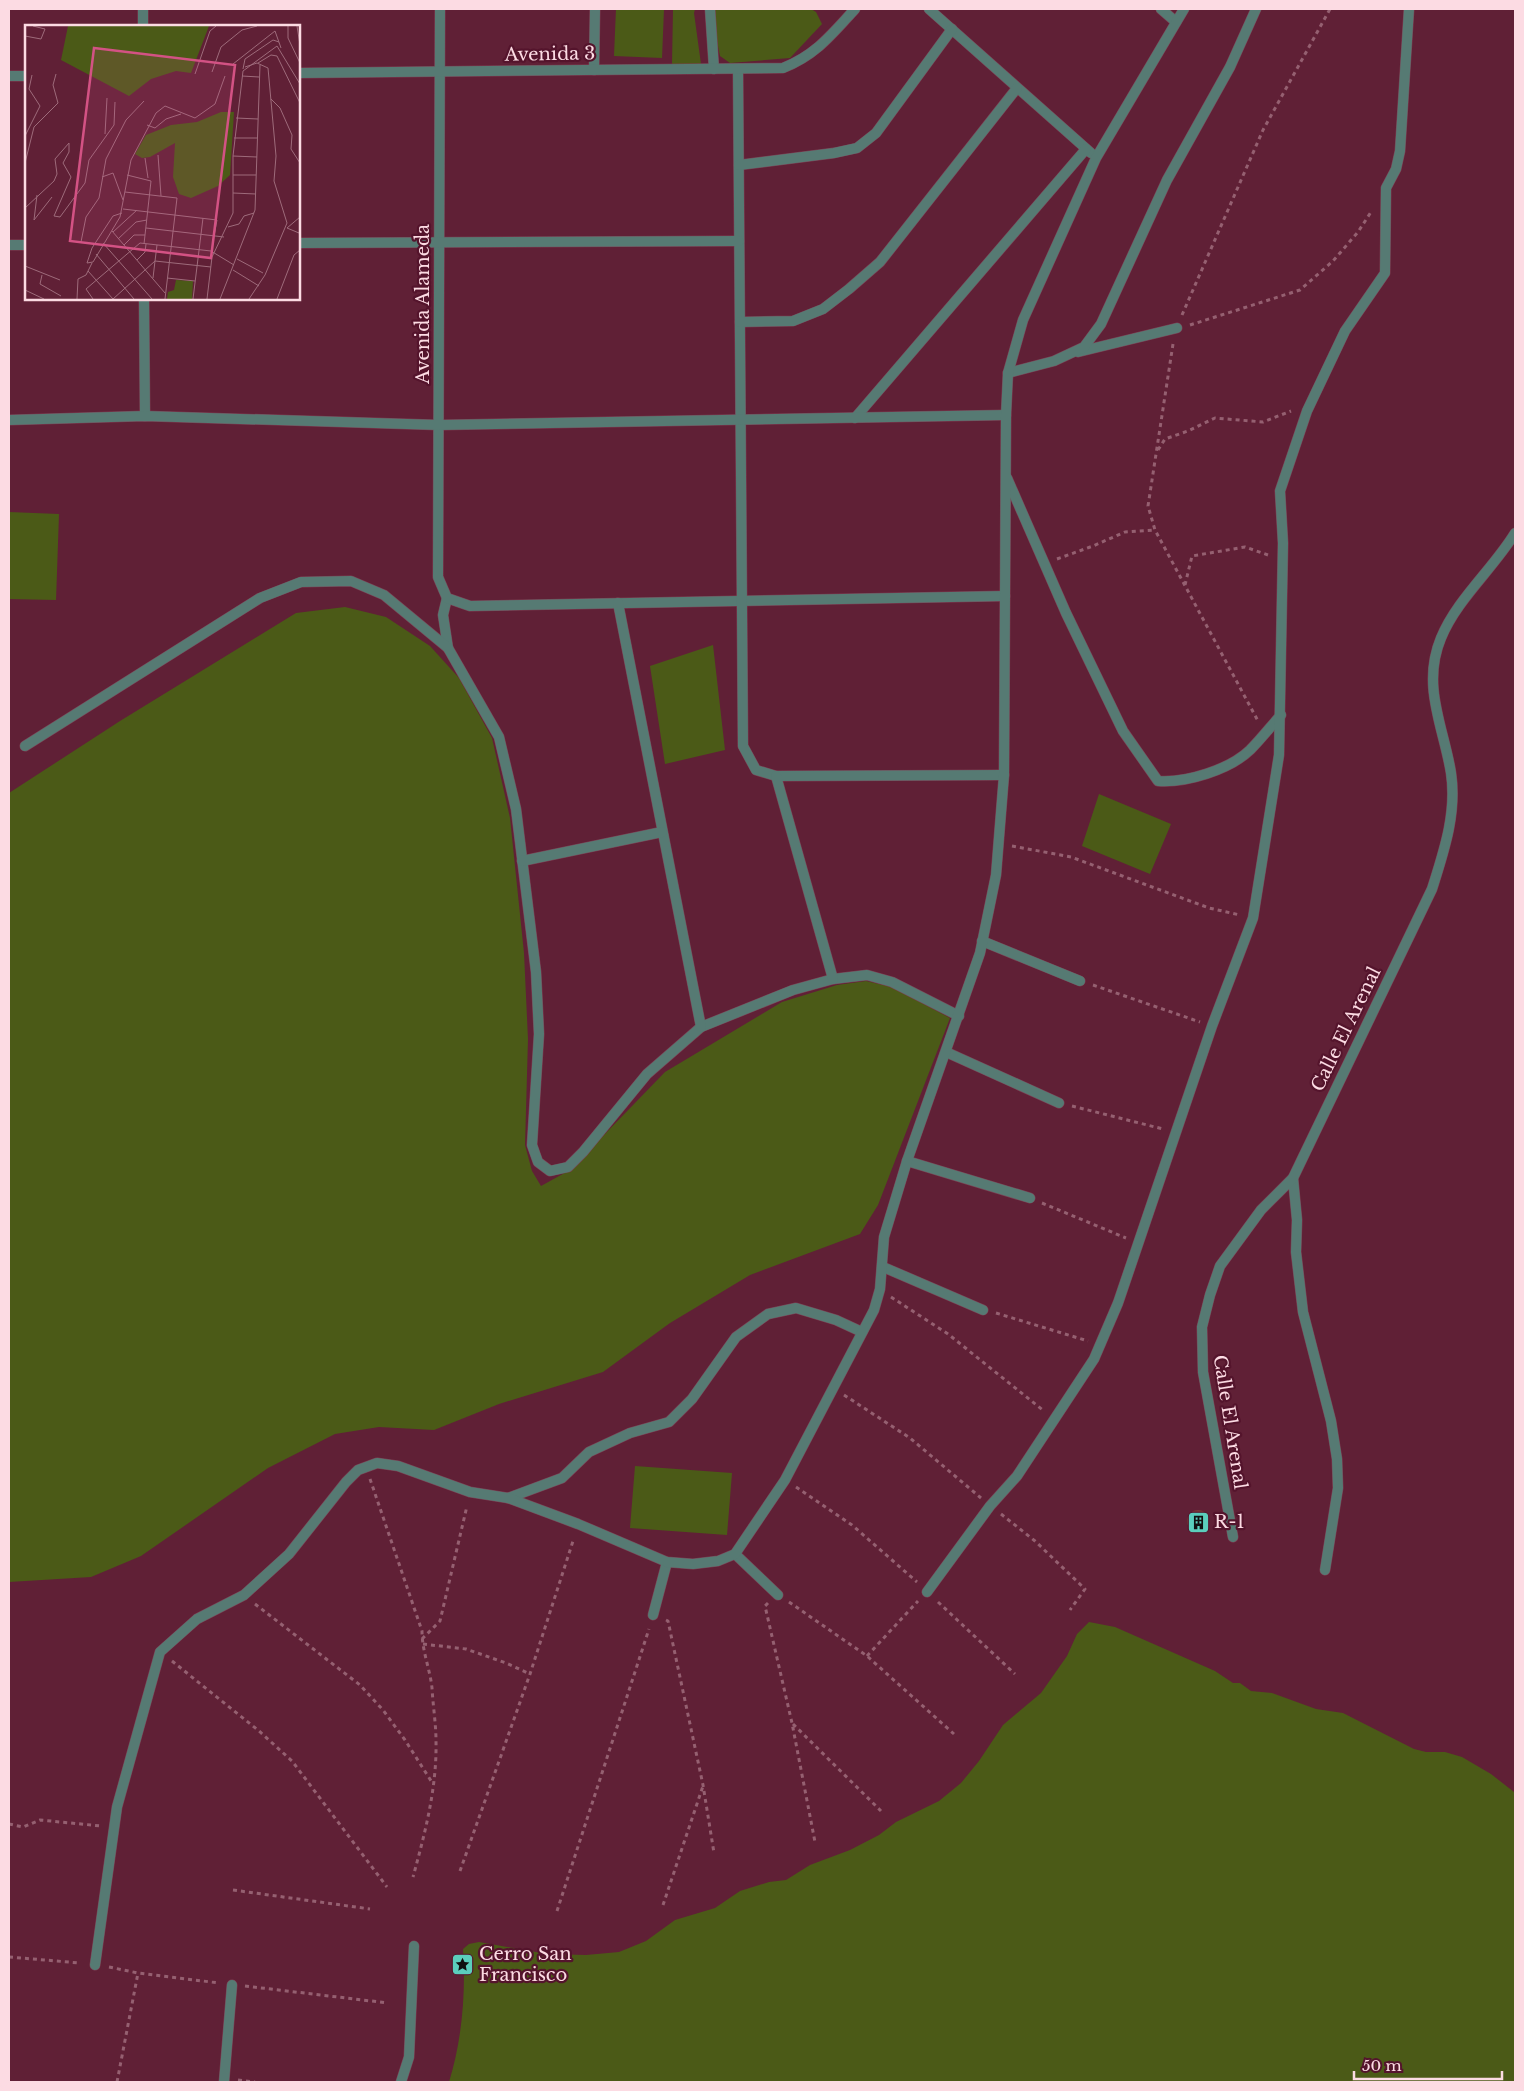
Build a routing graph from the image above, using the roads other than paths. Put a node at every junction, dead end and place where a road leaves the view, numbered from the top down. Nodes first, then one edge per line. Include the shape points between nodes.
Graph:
1 (143, 9) edge
2 (440, 9) edge
3 (595, 9) edge
4 (710, 9) edge
5 (855, 9) edge
6 (929, 9) edge
7 (1161, 9) edge
8 (1184, 9) edge
9 (1256, 9) edge
10 (1409, 9) edge
11 (1176, 22) junction
12 (143, 25) edge
13 (952, 29) junction
14 (738, 68) junction
15 (714, 69) junction
16 (594, 70) junction
17 (440, 72) junction
18 (300, 73) edge
19 (9, 76) edge
20 (25, 76) edge
21 (1018, 88) junction
22 (1086, 149) junction
23 (1096, 158) junction
24 (738, 165) junction
25 (739, 241) junction
26 (440, 242) junction
27 (300, 243) edge
28 (25, 245) edge
29 (9, 246) edge
30 (144, 300) edge
31 (740, 322) junction
32 (1177, 328) road end
33 (1066, 355) junction
34 (1008, 373) junction
35 (1006, 415) junction
36 (145, 416) junction
37 (855, 418) junction
38 (9, 420) edge
39 (740, 421) junction
40 (439, 425) junction
41 (1006, 475) junction
42 (1515, 533) edge
43 (1005, 596) junction
44 (447, 598) junction
45 (742, 601) junction
46 (618, 604) junction
47 (448, 648) junction
48 (1281, 714) junction
49 (25, 746) dead end
50 (1004, 775) junction
51 (776, 776) junction
52 (662, 832) junction
53 (522, 861) junction
54 (982, 941) junction
55 (833, 979) junction
56 (1080, 981) road end
57 (959, 1016) junction
58 (701, 1028) junction
59 (946, 1052) junction
60 (1059, 1103) road end
61 (907, 1161) junction
62 (1293, 1178) junction
63 (1030, 1198) road end
64 (883, 1267) junction
65 (983, 1310) road end
66 (862, 1332) junction
67 (508, 1498) junction
68 (1233, 1537) dead end
69 (735, 1554) junction
70 (667, 1562) junction
71 (1325, 1570) dead end
72 (927, 1592) road end
73 (778, 1595) road end
74 (653, 1615) road end
75 (414, 1946) dead end
76 (95, 1964) road end
77 (232, 1985) road end
78 (224, 2082) edge
79 (401, 2082) edge

1 - 12 street
2 - 17 street, Avenida Alameda
3 - 16 street
4 - 15 street
5 - 14 street, Avenida 3 via 820,47 801,61 783,68
6 - 13 street
7 - 11 street
8 - 11 street
9 - 33 street via 1230,67 1167,180 1101,324 1084,347
10 - 48 street via 1400,151 1396,169 1386,188 1385,273 1345,331 1311,404 1280,491 1283,560
11 - 23 street
13 - 21 street
13 - 24 street via 876,133 857,148
14 - 15 street, Avenida 3
14 - 24 street
15 - 16 street, Avenida 3
16 - 17 street, Avenida 3
17 - 18 street, Avenida 3
17 - 26 street, Avenida Alameda
19 - 20 street
21 - 22 street
21 - 31 street via 880,262 849,289 823,310 793,321
22 - 23 street
22 - 37 street
23 - 34 street via 1023,320
24 - 25 street
25 - 26 street
25 - 31 street
26 - 27 street
26 - 40 street, Avenida Alameda
28 - 29 street
30 - 36 street
31 - 39 street
32 - 33 street
33 - 34 street
34 - 35 street
35 - 37 street
35 - 41 street
36 - 38 street
36 - 40 street
37 - 39 street
39 - 40 street
39 - 45 street
40 - 44 street, Avenida Alameda via 438,577
41 - 43 street
41 - 48 street via 1123,731 1158,781 1175,782 1222,768 1249,751
42 - 62 street, Calle El Arenal via 1459,607 1440,639 1433,694 1451,774 1452,810 1447,844 1432,889
43 - 45 street
43 - 50 street
44 - 46 street via 470,606
44 - 47 street via 443,615
45 - 46 street
45 - 51 street via 743,746 756,770
46 - 52 street
47 - 49 street via 384,595 351,581 300,582 260,598
47 - 53 street via 499,737 516,809
48 - 72 street via 1279,754 1253,918 1174,1132 1118,1303 1094,1359 1055,1419 1017,1476 990,1506
50 - 51 street
50 - 54 street via 996,874
51 - 55 street
52 - 53 street
52 - 58 street
53 - 58 street via 539,1034 532,1145 538,1162 550,1171 568,1167 647,1074
54 - 56 street
54 - 57 street
55 - 57 street via 868,976 892,982
55 - 58 street via 793,990
57 - 59 street
59 - 60 street
59 - 61 street
61 - 63 street
61 - 64 street via 884,1237
62 - 68 street, Calle El Arenal via 1261,1210 1220,1266 1202,1327 1203,1372
62 - 71 street via 1302,1312 1331,1421 1337,1459 1338,1488
64 - 65 street
64 - 66 street via 874,1310
66 - 67 street via 796,1308 768,1314 736,1337 692,1399 669,1422 630,1433 589,1452 562,1478
66 - 69 street via 785,1480
67 - 70 street
67 - 76 street via 470,1492 398,1466 377,1463 358,1470 290,1554 244,1595 197,1619 160,1652 117,1807
69 - 70 street via 718,1561 693,1564
69 - 73 street
70 - 74 street
75 - 79 street via 409,2057
77 - 78 street

